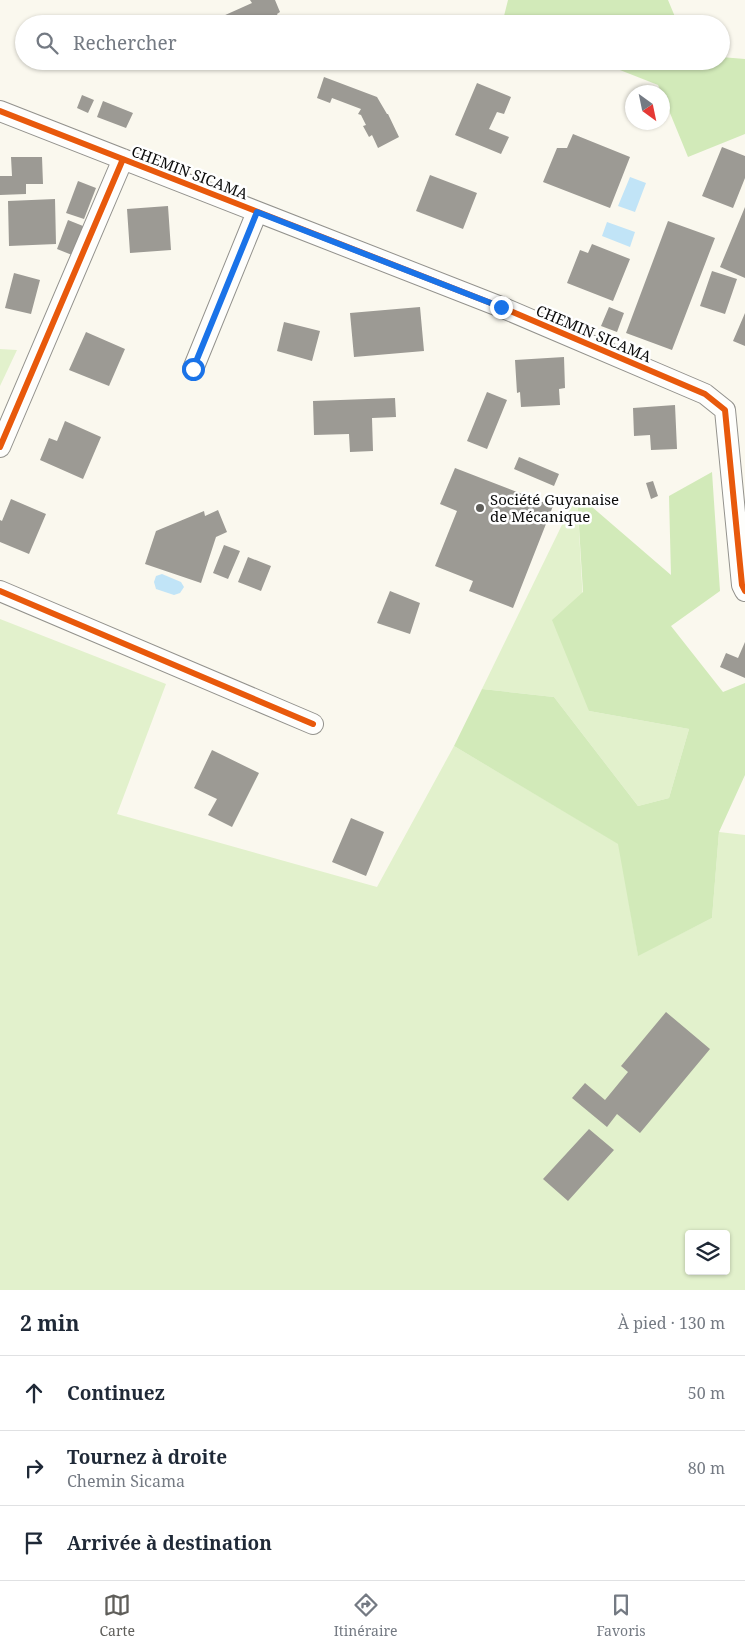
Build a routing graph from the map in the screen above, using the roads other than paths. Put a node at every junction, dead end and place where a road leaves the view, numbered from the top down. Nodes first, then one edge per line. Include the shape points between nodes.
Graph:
1 (0, 111) edge
2 (123, 160) junction
3 (257, 212) junction
4 (193, 369) dead end
5 (0, 447) edge
6 (0, 591) edge
7 (745, 591) edge
8 (313, 724) dead end

1 - 2 street, CHEMIN SICAMA
2 - 3 street, CHEMIN SICAMA
2 - 5 street
3 - 4 street
3 - 7 street, CHEMIN SICAMA via 501,307 705,394 725,410
6 - 8 street

